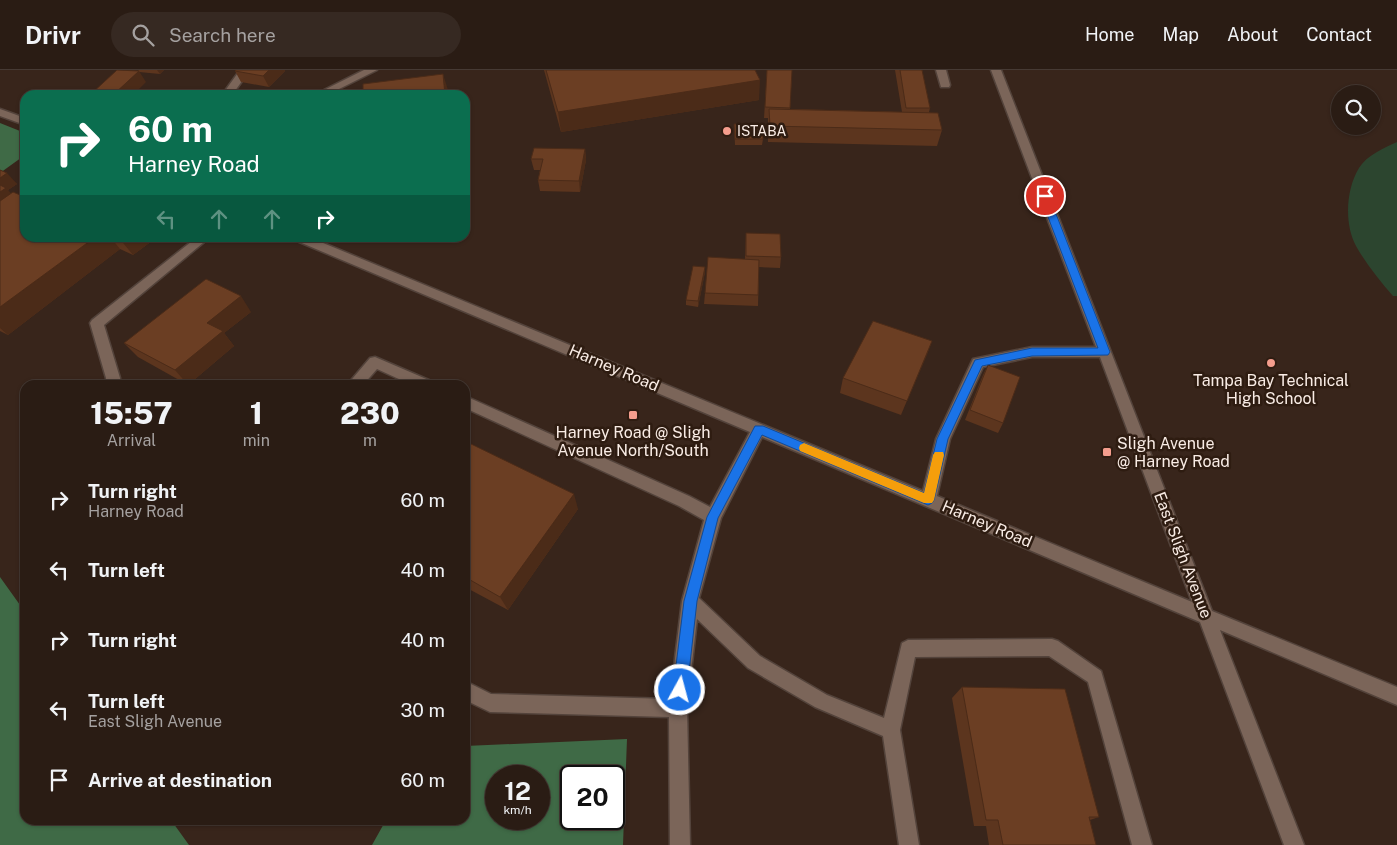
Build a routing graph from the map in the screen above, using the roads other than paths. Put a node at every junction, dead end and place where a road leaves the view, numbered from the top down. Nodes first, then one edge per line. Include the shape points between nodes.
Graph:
1 (245, 70) edge
2 (372, 70) edge
3 (941, 70) edge
4 (996, 70) edge
5 (945, 85) dead end
6 (231, 90) edge
7 (330, 90) edge
8 (0, 112) edge
9 (20, 120) edge
10 (198, 242) edge
11 (311, 242) edge
12 (1104, 352) junction
13 (113, 380) edge
14 (359, 380) edge
15 (415, 380) edge
16 (470, 404) edge
17 (759, 429) junction
18 (928, 500) junction
19 (713, 517) junction
20 (690, 601) junction
21 (1206, 616) junction
22 (470, 693) edge
23 (1397, 696) edge
24 (678, 708) junction
25 (891, 730) junction
26 (680, 845) edge
27 (909, 845) edge
28 (1142, 845) edge
29 (1294, 845) edge

1 - 6 street
2 - 7 street
3 - 5 street
4 - 12 street, East Sligh Avenue
8 - 9 street
10 - 13 street via 97,323
11 - 17 street, Harney Road
12 - 18 street via 1032,352 978,363 943,439
12 - 21 street, East Sligh Avenue
14 - 15 street via 375,362
16 - 19 street
17 - 18 street, Harney Road
17 - 19 street
18 - 21 street, Harney Road
19 - 20 street
20 - 24 street
20 - 25 street via 754,662 821,701
21 - 23 street, Harney Road
21 - 29 street, East Sligh Avenue
22 - 24 street via 490,703
24 - 26 street
25 - 27 street
25 - 28 street via 908,649 1052,647 1095,677

